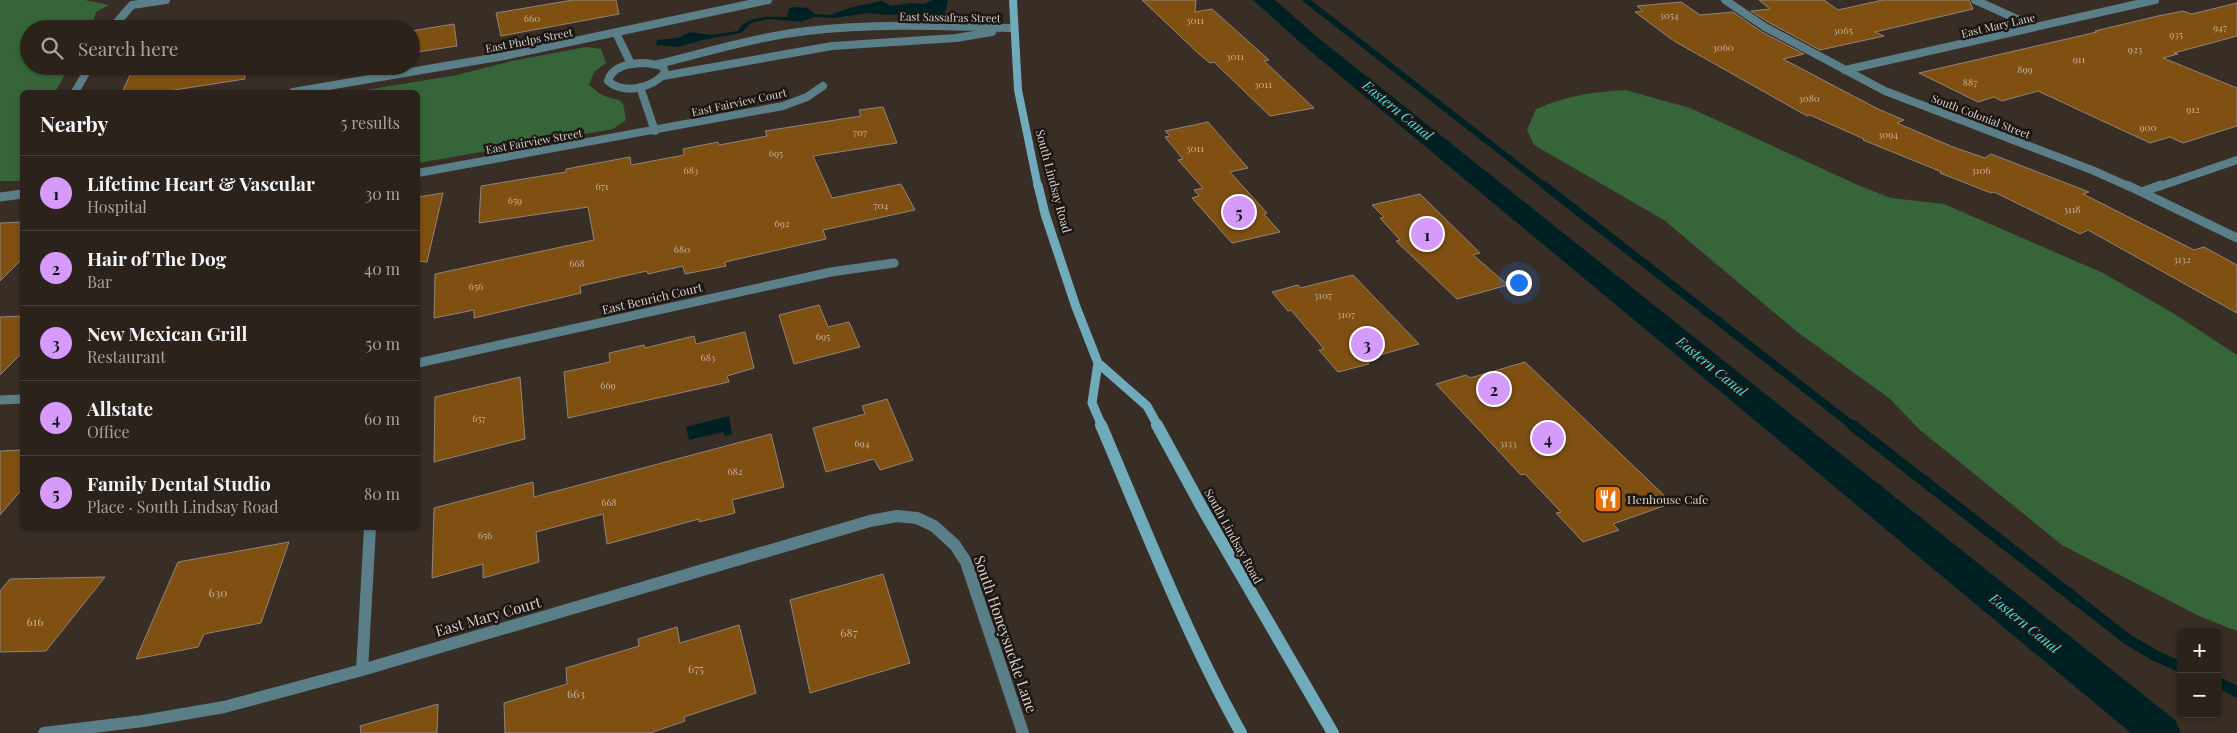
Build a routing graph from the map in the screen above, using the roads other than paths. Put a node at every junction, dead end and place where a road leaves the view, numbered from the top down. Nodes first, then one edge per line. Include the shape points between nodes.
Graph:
1 (166, 0) edge
2 (768, 0) edge
3 (1013, 0) edge
4 (1725, 0) edge
5 (1975, 0) edge
6 (2155, 0) edge
7 (119, 20) edge
8 (2035, 27) junction
9 (1012, 28) junction
10 (616, 33) junction
11 (631, 64) junction
12 (658, 64) junction
13 (420, 70) edge
14 (1845, 70) junction
15 (85, 75) edge
16 (393, 75) edge
17 (663, 76) junction
18 (824, 86) dead end
19 (640, 87) junction
20 (76, 90) edge
21 (305, 90) edge
22 (655, 131) junction
23 (2237, 160) edge
24 (420, 173) edge
25 (2142, 192) junction
26 (20, 194) edge
27 (0, 196) edge
28 (2237, 238) edge
29 (894, 263) dead end
30 (420, 363) edge
31 (1098, 363) junction
32 (20, 399) edge
33 (0, 400) edge
34 (936, 525) joint
35 (370, 530) edge
36 (362, 670) junction
37 (44, 733) edge
38 (1023, 733) edge
39 (1241, 733) edge
40 (1333, 733) edge

1 - 7 street via 132,5
2 - 10 street, East Phelps Street
3 - 9 main road, South Lindsay Road
4 - 14 street, South Colonial Street via 1765,28
5 - 8 street
6 - 8 street, East Mary Lane
8 - 14 street, East Mary Lane
9 - 12 street, East Sassafras Street via 888,27 807,31
9 - 17 street, East Sassafras Street via 956,38 832,46
9 - 31 main road, South Lindsay Road via 1018,90 1045,214
10 - 11 street
10 - 13 street, East Phelps Street
11 - 12 street, East Sassafras Street
11 - 19 street via 610,73 608,80 610,84 623,88
12 - 17 street via 665,69
14 - 25 street, South Colonial Street via 1885,91
15 - 20 street
16 - 21 street, East Phelps Street
17 - 19 street, East Sassafras Street
18 - 22 street, East Fairview Court via 783,106
19 - 22 street
22 - 24 street, East Fairview Street
23 - 25 street
25 - 28 street, South Colonial Street
26 - 27 street
29 - 30 street, East Benrich Court via 831,272
31 - 39 main road, South Lindsay Road via 1092,403 1170,587
31 - 40 main road, South Lindsay Road via 1147,406 1210,522
32 - 33 street
34 - 36 street, East Mary Court via 906,516 870,521
34 - 38 street, South Honeysuckle Lane via 952,539 966,562
35 - 36 street
36 - 37 street, East Mary Court via 224,707

